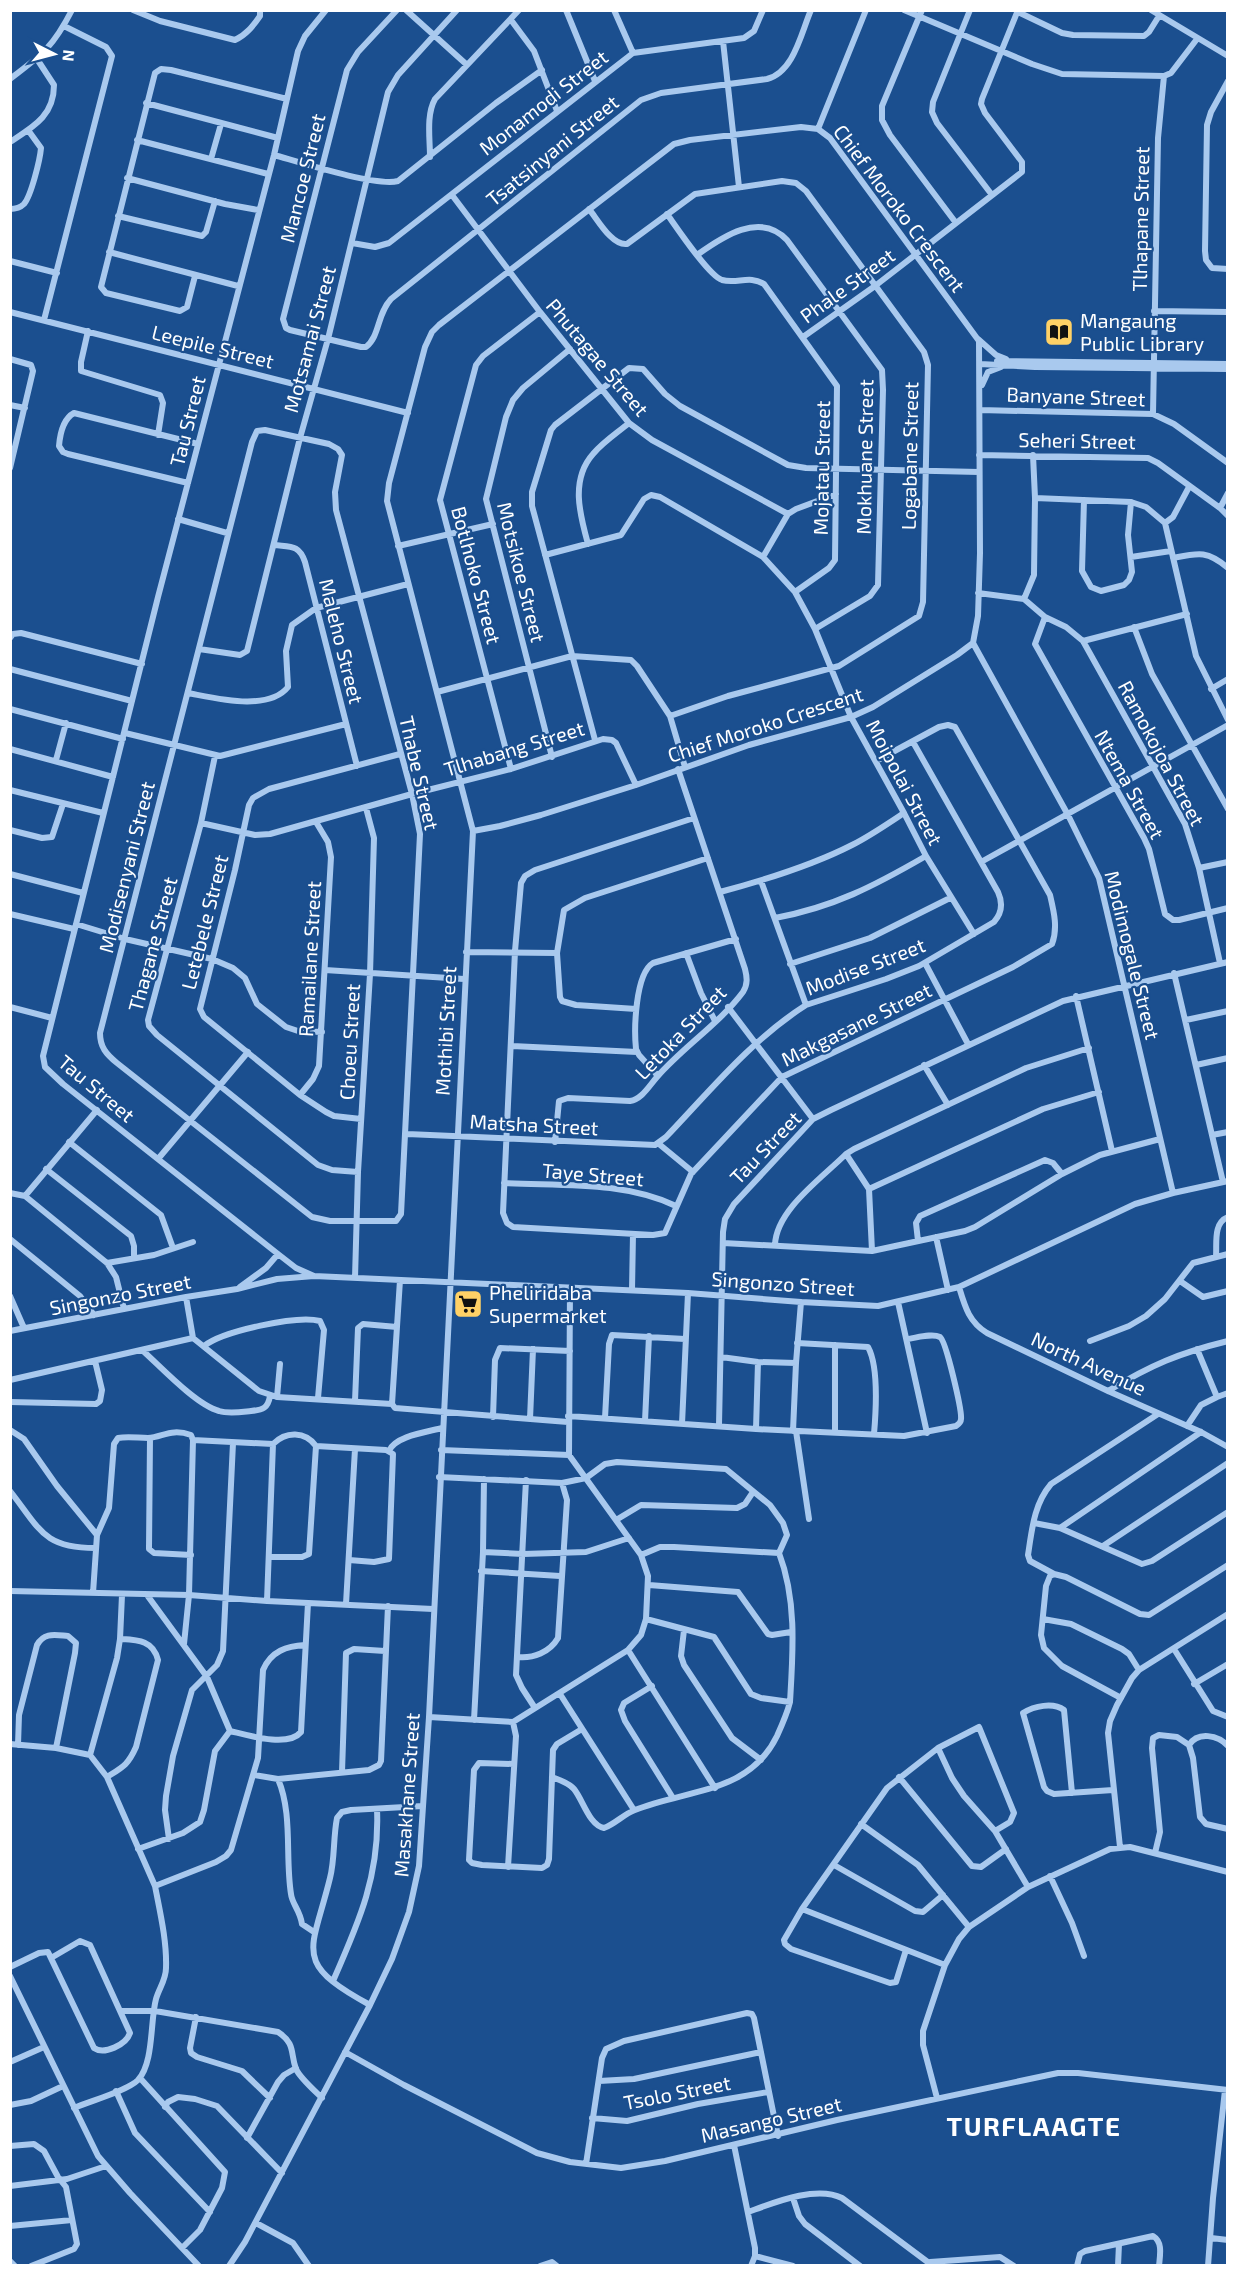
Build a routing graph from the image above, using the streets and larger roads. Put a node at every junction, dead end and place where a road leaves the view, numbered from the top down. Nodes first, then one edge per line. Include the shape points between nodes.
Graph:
1 (72, 10) edge
2 (134, 10) edge
3 (260, 10) edge
4 (326, 10) edge
5 (397, 10) edge
6 (406, 10) edge
7 (457, 10) edge
8 (519, 10) edge
9 (566, 10) edge
10 (614, 10) edge
11 (763, 10) edge
12 (811, 10) edge
13 (866, 10) edge
14 (904, 10) edge
15 (970, 10) edge
16 (1151, 10) edge
17 (1018, 11) edge
18 (920, 14) edge
19 (1159, 16) junction
20 (511, 20) junction
21 (64, 26) junction
22 (960, 34) junction
23 (434, 35) junction
24 (1197, 39) junction
25 (723, 41) junction
26 (1000, 51) junction
27 (633, 53) junction
28 (1227, 56) edge
29 (37, 59) junction
30 (466, 64) junction
31 (542, 70) junction
32 (1164, 76) junction
33 (10, 79) edge
34 (594, 81) junction
35 (1227, 81) edge
36 (728, 84) junction
37 (287, 99) junction
38 (146, 103) junction
39 (557, 111) junction
40 (221, 124) junction
41 (818, 129) junction
42 (28, 130) junction
43 (732, 136) junction
44 (278, 138) junction
45 (137, 140) junction
46 (10, 142) edge
47 (274, 155) junction
48 (430, 157) junction
49 (211, 159) junction
50 (322, 168) junction
51 (268, 174) junction
52 (127, 178) junction
53 (367, 179) junction
54 (739, 187) junction
55 (452, 195) junction
56 (992, 195) junction
57 (215, 201) junction
58 (10, 209) edge
59 (589, 209) junction
60 (258, 210) junction
61 (667, 214) junction
62 (118, 216) junction
63 (957, 223) junction
64 (478, 231) junction
65 (352, 243) junction
66 (109, 252) junction
67 (916, 254) junction
68 (697, 255) junction
69 (10, 261) edge
70 (1227, 269) edge
71 (509, 272) junction
72 (57, 273) junction
73 (195, 276) junction
74 (238, 286) junction
75 (874, 286) junction
76 (1155, 311) junction
77 (10, 312) edge
78 (540, 312) junction
79 (839, 312) junction
80 (1227, 312) edge
81 (44, 320) junction
82 (88, 331) junction
83 (803, 337) junction
84 (978, 338) junction
85 (328, 339) junction
86 (570, 349) junction
87 (10, 359) edge
88 (980, 363) junction
89 (1010, 363) junction
90 (219, 364) junction
91 (1227, 364) edge
92 (1155, 366) junction
93 (1227, 369) edge
94 (602, 388) junction
95 (315, 389) junction
96 (980, 394) junction
97 (10, 405) edge
98 (25, 408) junction
99 (980, 410) junction
100 (408, 413) junction
101 (1153, 414) junction
102 (629, 423) junction
103 (158, 435) junction
104 (300, 438) junction
105 (198, 444) junction
106 (12, 450) edge
107 (979, 455) junction
108 (1033, 455) junction
109 (1227, 463) edge
110 (10, 468) edge
111 (836, 469) junction
112 (881, 469) junction
113 (926, 470) junction
114 (979, 472) junction
115 (188, 483) junction
116 (1190, 487) junction
117 (1227, 493) edge
118 (836, 494) junction
119 (1035, 498) junction
120 (1084, 500) junction
121 (1131, 502) junction
122 (1220, 508) junction
123 (788, 514) junction
124 (1227, 516) edge
125 (178, 519) junction
126 (1166, 523) junction
127 (493, 524) junction
128 (227, 533) junction
129 (449, 534) junction
130 (588, 544) junction
131 (273, 545) junction
132 (398, 546) junction
133 (1171, 551) junction
134 (545, 555) junction
135 (762, 556) junction
136 (1131, 557) junction
137 (1173, 558) junction
138 (1227, 568) edge
139 (408, 584) junction
140 (795, 592) junction
141 (978, 593) junction
142 (360, 598) junction
143 (1024, 599) junction
144 (316, 608) junction
145 (1188, 614) junction
146 (1045, 617) junction
147 (1134, 627) junction
148 (815, 630) junction
149 (10, 638) edge
150 (1083, 641) junction
151 (973, 644) junction
152 (199, 649) junction
153 (572, 656) junction
154 (142, 664) junction
155 (830, 667) junction
156 (10, 669) edge
157 (530, 669) junction
158 (489, 679) junction
159 (1227, 679) edge
160 (1210, 689) junction
161 (437, 692) junction
162 (188, 693) junction
163 (132, 701) junction
164 (10, 710) edge
165 (670, 716) junction
166 (850, 717) junction
167 (1227, 722) edge
168 (66, 723) junction
169 (346, 724) junction
170 (124, 736) junction
171 (595, 740) junction
172 (913, 742) junction
173 (1191, 745) junction
174 (175, 746) junction
175 (10, 749) edge
176 (400, 754) junction
177 (214, 756) junction
178 (552, 757) junction
179 (56, 760) junction
180 (876, 761) junction
181 (357, 766) junction
182 (1154, 767) junction
183 (681, 768) junction
184 (511, 770) junction
185 (113, 777) junction
186 (461, 782) junction
187 (636, 785) junction
188 (1116, 789) junction
189 (10, 790) edge
190 (412, 794) junction
191 (63, 804) junction
192 (366, 808) junction
193 (1227, 808) edge
194 (103, 813) junction
195 (904, 813) junction
196 (1068, 815) junction
197 (694, 818) junction
198 (201, 822) junction
199 (316, 822) junction
200 (10, 830) edge
201 (473, 831) junction
202 (243, 832) junction
203 (1021, 842) junction
204 (926, 856) junction
205 (708, 858) junction
206 (981, 862) junction
207 (1227, 862) edge
208 (1199, 868) junction
209 (10, 874) edge
210 (761, 881) junction
211 (720, 892) junction
212 (83, 893) junction
213 (950, 898) junction
214 (1227, 908) edge
215 (1208, 912) junction
216 (10, 914) edge
217 (775, 918) junction
218 (75, 926) junction
219 (974, 934) junction
220 (125, 939) junction
221 (736, 939) junction
222 (168, 949) junction
223 (515, 951) junction
224 (466, 952) junction
225 (557, 953) junction
226 (686, 953) junction
227 (212, 959) junction
228 (1227, 962) edge
229 (790, 963) junction
230 (925, 963) junction
231 (1220, 963) junction
232 (325, 970) junction
233 (1174, 973) junction
234 (370, 974) junction
235 (414, 976) junction
236 (464, 979) junction
237 (1125, 985) junction
238 (1076, 996) junction
239 (945, 1000) junction
240 (806, 1005) junction
241 (728, 1007) junction
242 (11, 1009) edge
243 (636, 1009) junction
244 (1227, 1011) edge
245 (52, 1018) junction
246 (1186, 1020) junction
247 (715, 1021) junction
248 (322, 1032) junction
249 (755, 1043) junction
250 (969, 1044) junction
251 (512, 1046) junction
252 (1089, 1048) junction
253 (248, 1052) junction
254 (637, 1052) junction
255 (1227, 1058) edge
256 (924, 1065) junction
257 (1196, 1065) junction
258 (658, 1076) junction
259 (782, 1077) junction
260 (219, 1086) junction
261 (1099, 1092) junction
262 (300, 1095) junction
263 (948, 1105) junction
264 (97, 1110) junction
265 (361, 1119) junction
266 (813, 1119) junction
267 (190, 1122) junction
268 (1227, 1132) edge
269 (406, 1134) junction
270 (1212, 1136) junction
271 (457, 1137) junction
272 (507, 1139) junction
273 (1160, 1139) junction
274 (69, 1142) junction
275 (555, 1142) junction
276 (659, 1144) junction
277 (1112, 1151) junction
278 (846, 1154) junction
279 (158, 1159) junction
280 (46, 1169) junction
281 (358, 1172) junction
282 (693, 1172) junction
283 (1062, 1174) junction
284 (1225, 1182) edge
285 (504, 1183) junction
286 (869, 1189) junction
287 (10, 1193) edge
288 (1173, 1193) junction
289 (25, 1196) junction
290 (676, 1206) junction
291 (1227, 1217) edge
292 (357, 1220) junction
293 (633, 1234) junction
294 (936, 1237) junction
295 (10, 1239) edge
296 (918, 1241) junction
297 (193, 1242) dead end
298 (723, 1243) junction
299 (775, 1245) junction
300 (173, 1248) junction
301 (872, 1251) junction
302 (278, 1254) junction
303 (1227, 1254) edge
304 (1216, 1256) junction
305 (134, 1258) junction
306 (107, 1263) junction
307 (314, 1276) junction
308 (355, 1278) junction
309 (400, 1280) junction
310 (1180, 1281) junction
311 (450, 1283) junction
312 (959, 1287) junction
313 (570, 1288) junction
314 (237, 1289) junction
315 (632, 1290) junction
316 (948, 1290) junction
317 (1227, 1291) edge
318 (688, 1293) junction
319 (10, 1296) edge
320 (721, 1296) junction
321 (186, 1297) junction
322 (801, 1302) junction
323 (898, 1302) junction
324 (124, 1309) junction
325 (94, 1315) junction
326 (397, 1327) junction
327 (24, 1328) junction
328 (10, 1331) edge
329 (650, 1336) junction
330 (193, 1338) junction
331 (685, 1338) junction
332 (907, 1339) junction
333 (1090, 1341) dead end
334 (1227, 1341) edge
335 (797, 1343) junction
336 (204, 1346) junction
337 (834, 1346) junction
338 (1197, 1348) junction
339 (533, 1349) junction
340 (142, 1350) junction
341 (570, 1351) junction
342 (721, 1357) junction
343 (95, 1360) junction
344 (758, 1362) junction
345 (796, 1363) junction
346 (280, 1364) dead end
347 (10, 1380) edge
348 (1108, 1391) junction
349 (1227, 1393) edge
350 (274, 1396) junction
351 (1216, 1397) junction
352 (318, 1398) junction
353 (355, 1401) junction
354 (10, 1402) edge
355 (392, 1404) junction
356 (443, 1414) junction
357 (1158, 1414) junction
358 (493, 1417) junction
359 (530, 1419) junction
360 (568, 1419) junction
361 (604, 1419) junction
362 (645, 1421) junction
363 (682, 1424) junction
364 (719, 1425) junction
365 (1187, 1426) junction
366 (442, 1428) junction
367 (756, 1429) junction
368 (10, 1430) edge
369 (794, 1431) junction
370 (835, 1432) junction
371 (1201, 1432) junction
372 (927, 1433) junction
373 (874, 1434) junction
374 (150, 1438) junction
375 (194, 1440) junction
376 (233, 1443) junction
377 (273, 1444) junction
378 (316, 1446) junction
379 (1227, 1447) edge
380 (355, 1449) junction
381 (389, 1450) junction
382 (441, 1450) junction
383 (569, 1455) junction
384 (1227, 1463) edge
385 (439, 1477) junction
386 (586, 1478) junction
387 (484, 1479) junction
388 (526, 1480) junction
389 (562, 1483) junction
390 (10, 1491) edge
391 (753, 1492) junction
392 (1227, 1512) edge
393 (809, 1519) dead end
394 (616, 1520) junction
395 (1034, 1523) junction
396 (1060, 1528) junction
397 (97, 1535) junction
398 (629, 1538) junction
399 (1103, 1546) junction
400 (95, 1548) junction
401 (483, 1552) junction
402 (564, 1553) junction
403 (779, 1553) junction
404 (523, 1554) junction
405 (191, 1555) junction
406 (641, 1555) junction
407 (270, 1557) junction
408 (349, 1560) junction
409 (1227, 1565) edge
410 (481, 1571) junction
411 (522, 1574) junction
412 (1054, 1574) junction
413 (560, 1576) junction
414 (649, 1585) junction
415 (10, 1591) edge
416 (93, 1593) junction
417 (122, 1595) junction
418 (147, 1595) junction
419 (189, 1595) junction
420 (227, 1598) junction
421 (267, 1601) junction
422 (308, 1604) junction
423 (346, 1604) junction
424 (388, 1606) junction
425 (433, 1609) junction
426 (1227, 1614) edge
427 (646, 1619) junction
428 (1043, 1619) junction
429 (684, 1630) junction
430 (791, 1632) junction
431 (120, 1639) junction
432 (184, 1644) junction
433 (306, 1645) junction
434 (628, 1650) junction
435 (1174, 1650) junction
436 (385, 1651) junction
437 (517, 1658) junction
438 (1227, 1664) edge
439 (1139, 1670) junction
440 (207, 1677) junction
441 (1194, 1684) junction
442 (652, 1686) junction
443 (560, 1694) junction
444 (1121, 1698) junction
445 (789, 1702) junction
446 (535, 1708) junction
447 (429, 1717) junction
448 (1227, 1717) edge
449 (474, 1720) junction
450 (513, 1722) junction
451 (582, 1729) junction
452 (230, 1731) junction
453 (259, 1738) junction
454 (14, 1744) edge
455 (1189, 1744) junction
456 (1227, 1746) edge
457 (56, 1748) junction
458 (938, 1748) junction
459 (90, 1755) junction
460 (761, 1760) junction
461 (514, 1764) junction
462 (342, 1773) junction
463 (254, 1775) junction
464 (107, 1777) junction
465 (552, 1777) junction
466 (899, 1777) junction
467 (278, 1779) junction
468 (715, 1788) junction
469 (1113, 1790) junction
470 (1072, 1793) junction
471 (673, 1798) junction
472 (423, 1806) junction
473 (377, 1809) junction
474 (634, 1810) junction
475 (861, 1824) junction
476 (1227, 1829) edge
477 (995, 1831) junction
478 (169, 1839) junction
479 (1120, 1847) junction
480 (138, 1849) junction
481 (1006, 1849) junction
482 (1155, 1853) junction
483 (834, 1865) junction
484 (508, 1867) junction
485 (1227, 1872) edge
486 (1050, 1876) junction
487 (155, 1886) junction
488 (1028, 1887) junction
489 (943, 1895) junction
490 (802, 1909) junction
491 (969, 1927) junction
492 (314, 1932) junction
493 (906, 1950) junction
494 (1084, 1956) dead end
495 (51, 1958) junction
496 (945, 1965) junction
497 (10, 1967) edge
498 (10, 1976) edge
499 (333, 1981) junction
500 (370, 2006) junction
501 (122, 2011) junction
502 (155, 2011) junction
503 (196, 2018) junction
504 (44, 2047) junction
505 (345, 2052) junction
506 (761, 2052) junction
507 (10, 2062) edge
508 (296, 2068) junction
509 (140, 2078) junction
510 (599, 2080) junction
511 (63, 2086) junction
512 (1226, 2090) edge
513 (116, 2091) junction
514 (768, 2092) junction
515 (270, 2098) junction
516 (322, 2098) junction
517 (937, 2098) junction
518 (10, 2105) edge
519 (165, 2107) junction
520 (74, 2108) junction
521 (592, 2118) junction
522 (778, 2136) junction
523 (247, 2138) junction
524 (734, 2145) junction
525 (10, 2146) edge
526 (586, 2164) junction
527 (106, 2166) junction
528 (282, 2173) junction
529 (61, 2180) junction
530 (10, 2186) edge
531 (793, 2198) junction
532 (210, 2212) junction
533 (748, 2212) junction
534 (72, 2220) junction
535 (256, 2223) junction
536 (10, 2226) edge
537 (1210, 2238) junction
538 (1227, 2240) edge
539 (1119, 2244) junction
540 (182, 2248) junction
541 (755, 2256) junction
542 (10, 2261) edge
543 (931, 2264) edge
544 (15, 2265) edge
545 (31, 2265) edge
546 (199, 2265) edge
547 (230, 2265) edge
548 (309, 2265) edge
549 (540, 2265) edge
550 (557, 2265) edge
551 (751, 2265) edge
552 (793, 2265) edge
553 (860, 2265) edge
554 (1014, 2265) edge
555 (1077, 2265) edge
556 (1118, 2265) edge
557 (1159, 2265) edge
558 (1208, 2265) edge

1 - 21 street
2 - 3 street via 160,21 235,40 256,22
4 - 37 street, Tau Street via 301,43
5 - 50 street, Mancoe Street via 349,65
6 - 23 street
7 - 23 street, Motsamai Street
8 - 20 street
9 - 34 street
10 - 27 street
11 - 25 street, Monamodi Street via 750,35
12 - 36 street, Tsatsinyani Street via 784,70 767,79
13 - 41 street
14 - 18 street
15 - 22 street
16 - 19 street
17 - 19 street via 1073,35 1144,36
17 - 26 street, Phale Street
18 - 22 street
18 - 63 street via 882,106 882,120
19 - 24 street
20 - 30 street
20 - 31 street via 530,44
21 - 29 street via 55,42
21 - 72 street via 106,47 112,56
22 - 26 street
22 - 56 street via 932,112
23 - 30 street
23 - 53 street, Motsamai Street via 392,83
24 - 28 street
24 - 32 street via 1172,73
25 - 27 street, Monamodi Street
25 - 36 street
26 - 32 street via 1062,74
26 - 56 street, Phale Street via 981,104 1023,167 1018,176
27 - 34 street, Monamodi Street
29 - 33 street
29 - 42 street via 52,80 54,90 47,114
30 - 48 street via 432,103
31 - 39 street
31 - 48 street
32 - 76 street, Tlhapane Street via 1158,150
34 - 39 street, Monamodi Street
35 - 70 street via 1207,126 1204,250 1212,268
36 - 43 street
36 - 64 street, Tsatsinyani Street via 661,93 641,100
37 - 38 street via 161,69 153,77
37 - 44 street, Tau Street
38 - 40 street
38 - 45 street
39 - 55 street, Monamodi Street
40 - 44 street
40 - 49 street
41 - 43 street, Chief Moroko Crescent
41 - 67 street, Chief Moroko Crescent via 830,138
42 - 46 street
42 - 58 street via 39,144 40,157 26,202
43 - 54 street
43 - 59 street, Chief Moroko Crescent via 674,144
44 - 47 street, Tau Street
45 - 49 street
45 - 52 street
47 - 50 street
47 - 51 street, Tau Street
48 - 53 street via 398,181
49 - 51 street
50 - 53 street
50 - 85 street, Mancoe Street via 283,319 290,330
51 - 60 street, Tau Street
52 - 57 street
52 - 62 street
53 - 65 street, Motsamai Street
54 - 61 street, Logabane Street via 694,194
54 - 75 street, Logabane Street via 796,183 806,191
55 - 64 street, Phutagae Street
55 - 65 street, Monamodi Street via 382,246
56 - 63 street, Phale Street
57 - 60 street
57 - 62 street via 202,236
59 - 61 street, Logabane Street via 615,241 623,245
59 - 71 street, Chief Moroko Crescent
60 - 74 street, Tau Street
61 - 68 street, Mojatau Street
62 - 66 street
63 - 67 street, Phale Street
64 - 71 street, Phutagae Street
64 - 85 street, Tsatsinyani Street via 391,299 382,310 369,344 361,347
65 - 85 street, Motsamai Street
66 - 73 street
66 - 73 street via 101,286 106,293 182,310 188,304
67 - 75 street, Phale Street
67 - 84 street, Chief Moroko Crescent
68 - 79 street, Mokhuane Street via 736,231 774,229 787,240
68 - 83 street, Mojatau Street via 719,279 755,279 764,284
69 - 72 street
71 - 78 street, Phutagae Street
71 - 100 street, Chief Moroko Crescent via 432,332
72 - 81 street
73 - 74 street
74 - 90 street, Tau Street
75 - 79 street, Phale Street
75 - 113 street, Logabane Street via 927,358
76 - 80 street
76 - 92 street, Tlhapane Street
77 - 81 street, Leepile Street
78 - 86 street, Phutagae Street
78 - 129 street, Botlhoko Street via 483,356 474,369 440,496
79 - 83 street, Phale Street
79 - 112 street, Mokhuane Street via 882,370
81 - 82 street, Leepile Street
82 - 90 street, Leepile Street
82 - 103 street via 81,370 160,395 163,403
83 - 111 street, Mojatau Street via 837,386
84 - 88 street
84 - 89 street, Chief Moroko Crescent
85 - 95 street, Motsamai Street
86 - 94 street, Phutagae Street
86 - 127 street, Motsikoe Street via 523,388 510,405 487,496
87 - 98 street via 33,369
88 - 89 street
88 - 96 street
89 - 92 street
89 - 96 street via 988,372
90 - 95 street, Leepile Street
90 - 105 street, Tau Street
91 - 92 street
92 - 93 street
92 - 101 street, Tlhapane Street
94 - 102 street, Phutagae Street
94 - 111 street via 629,368 639,368 680,406 788,465
94 - 134 street via 548,435 532,498
95 - 100 street, Leepile Street
95 - 104 street, Motsamai Street
96 - 99 street
97 - 98 street
98 - 106 street
99 - 101 street, Banyane Street
99 - 107 street
100 - 132 street, Chief Moroko Crescent via 388,489
101 - 109 street, Banyane Street via 1174,424
102 - 123 street, Phutagae Street via 652,440
102 - 130 street via 593,453 584,469 578,496
103 - 105 street
103 - 115 street via 74,413 66,420 59,446 68,454
104 - 128 street, Modisenyani Street via 257,431
104 - 131 street, Motsamai Street
104 - 142 street, Thabe Street via 335,447 342,454 336,510
105 - 115 street, Tau Street
106 - 110 street
107 - 108 street, Seheri Street
107 - 114 street
108 - 116 street, Seheri Street via 1148,458
108 - 119 street
111 - 112 street
111 - 118 street, Mojatau Street
112 - 113 street
112 - 148 street, Mokhuane Street via 876,590
113 - 114 street
113 - 155 street, Logabane Street via 920,613 847,662
114 - 141 street
115 - 125 street, Tau Street
116 - 122 street, Seheri Street
116 - 126 street
117 - 122 street
118 - 123 street
118 - 140 street, Mojatau Street via 834,562
119 - 120 street
119 - 143 street via 1034,575
120 - 121 street
120 - 136 street via 1082,571 1091,587 1101,591 1124,585 1131,575
121 - 126 street via 1146,507
121 - 136 street
122 - 124 street, Seheri Street
123 - 135 street
125 - 128 street
125 - 154 street, Tau Street
126 - 133 street
127 - 129 street
127 - 157 street, Motsikoe Street
128 - 152 street, Modisenyani Street
129 - 132 street
129 - 158 street, Botlhoko Street
130 - 134 street, Moipolai Street
130 - 135 street, Moipolai Street via 621,535 644,499 651,495
131 - 144 street, Maleho Street via 300,550
131 - 152 street, Motsamai Street via 245,653
132 - 139 street, Chief Moroko Crescent
133 - 136 street
133 - 137 street
134 - 153 street
135 - 140 street, Moipolai Street
137 - 138 street via 1204,554
137 - 145 street
139 - 142 street
139 - 161 street, Chief Moroko Crescent
140 - 148 street, Moipolai Street
141 - 143 street
141 - 151 street
142 - 144 street
142 - 176 street, Thabe Street
143 - 146 street, Ramokojoa Street
144 - 162 street via 290,628 286,651 288,687 284,692 243,702
144 - 169 street, Maleho Street
145 - 147 street
145 - 160 street via 1196,656
146 - 150 street, Ramokojoa Street
146 - 188 street, Ntema Street via 1035,644
147 - 150 street
147 - 173 street via 1152,674
148 - 155 street, Moipolai Street
149 - 154 street via 21,633
150 - 182 street, Ramokojoa Street
151 - 166 street, Chief Moroko Crescent via 873,707
151 - 196 street, Modimogale Street
152 - 162 street, Modisenyani Street
153 - 157 street
153 - 165 street via 633,661
153 - 171 street
154 - 163 street, Tau Street
155 - 165 street, Logabane Street
155 - 166 street, Moipolai Street
156 - 163 street
157 - 158 street
157 - 178 street, Motsikoe Street
158 - 161 street
158 - 184 street, Botlhoko Street
159 - 160 street
160 - 167 street
161 - 186 street, Chief Moroko Crescent
162 - 174 street, Modisenyani Street
163 - 170 street, Tau Street
164 - 168 street
165 - 183 street, Letoka Street
166 - 180 street, Moipolai Street
166 - 183 street, Chief Moroko Crescent
167 - 173 street
168 - 170 street
168 - 179 street
169 - 177 street
169 - 181 street, Maleho Street
170 - 174 street
170 - 185 street, Tau Street
171 - 178 street, Tlhabang Street
171 - 187 street, Tlhabang Street via 616,743
172 - 180 street, Makgasane Street
172 - 203 street, Makgasane Street via 943,726 956,727
172 - 206 street, Modise Street
173 - 182 street
173 - 193 street
174 - 177 street
174 - 220 street, Modisenyani Street
175 - 179 street
176 - 181 street, Letebele Street
176 - 190 street, Thabe Street
177 - 198 street, Thagane Street
178 - 184 street, Tlhabang Street
179 - 185 street
180 - 195 street, Moipolai Street
181 - 202 street, Letebele Street via 262,792 250,802
182 - 188 street
182 - 208 street, Ramokojoa Street via 1185,824
183 - 187 street, Chief Moroko Crescent
183 - 197 street, Letoka Street
184 - 186 street, Tlhabang Street
185 - 194 street, Tau Street
186 - 190 street, Tlhabang Street
186 - 201 street, Mothibi Street
187 - 201 street, Chief Moroko Crescent via 533,818
188 - 196 street
188 - 215 street, Ntema Street via 1149,849 1165,914 1173,920
189 - 191 street
190 - 192 street, Tlhabang Street
190 - 235 street, Thabe Street via 420,834
191 - 194 street
191 - 200 street via 52,837
192 - 199 street, Tlhabang Street
192 - 234 street, Choeu Street via 375,838
194 - 212 street, Tau Street
195 - 204 street, Moipolai Street
195 - 210 street via 853,844
196 - 203 street
196 - 237 street, Modimogale Street via 1099,878
197 - 205 street, Letoka Street
197 - 223 street, Makgasane Street via 529,873 520,889
198 - 202 street, Tlhabang Street
198 - 222 street, Thagane Street
199 - 202 street, Tlhabang Street via 266,835
199 - 232 street, Ramailane Street via 328,842 331,857
201 - 224 street, Mothibi Street
202 - 227 street, Letebele Street
203 - 206 street
203 - 239 street, Makgasane Street via 1050,896 1056,932 1052,944
204 - 213 street, Moipolai Street
204 - 217 street via 848,898
205 - 211 street, Letoka Street
205 - 225 street via 568,906 561,918
206 - 219 street, Modise Street via 1002,907 994,922
207 - 208 street
208 - 215 street, Ramokojoa Street
209 - 212 street
210 - 211 street
210 - 217 street
211 - 221 street, Letoka Street
212 - 218 street, Tau Street
213 - 219 street, Moipolai Street
213 - 229 street via 870,938
214 - 215 street, Ntema Street
215 - 231 street, Ramokojoa Street
216 - 218 street
217 - 229 street
218 - 220 street
218 - 245 street, Tau Street
219 - 230 street, Modise Street
220 - 222 street
220 - 267 street, Modisenyani Street via 100,1033 102,1048
221 - 226 street
221 - 241 street, Letoka Street via 747,981 743,992
222 - 227 street
222 - 260 street, Thagane Street via 149,1026
223 - 224 street
223 - 225 street
223 - 251 street, Makgasane Street
224 - 236 street, Mothibi Street
225 - 243 street via 560,997 565,1003
226 - 243 street via 647,967
226 - 247 street
227 - 248 street via 240,972 254,1002 285,1027
227 - 253 street, Letebele Street via 201,996 201,1013
228 - 231 street, Tau Street
229 - 240 street
230 - 239 street
230 - 240 street, Modise Street
231 - 233 street, Tau Street
232 - 234 street
232 - 248 street, Ramailane Street
233 - 237 street, Tau Street
233 - 246 street
234 - 235 street
234 - 265 street, Choeu Street
235 - 236 street
235 - 269 street, Thabe Street
236 - 271 street, Mothibi Street
237 - 238 street, Tau Street
237 - 273 street, Modimogale Street
238 - 250 street, Tau Street
238 - 252 street
239 - 250 street
239 - 259 street, Makgasane Street
240 - 249 street, Modise Street
241 - 247 street, Letoka Street
241 - 249 street
242 - 245 street
243 - 254 street
244 - 246 street
245 - 264 street, Tau Street via 43,1064
246 - 257 street
247 - 258 street, Letoka Street
248 - 262 street, Ramailane Street via 317,1073
249 - 259 street
249 - 276 street, Modise Street
250 - 256 street, Tau Street
251 - 254 street
251 - 272 street, Makgasane Street
252 - 261 street
252 - 263 street via 1026,1068
253 - 260 street
253 - 262 street, Letebele Street
254 - 258 street
255 - 257 street
256 - 263 street
256 - 266 street, Tau Street
257 - 270 street
258 - 275 street, Letoka Street via 634,1101 561,1099
259 - 266 street
259 - 282 street, Makgasane Street
260 - 267 street
260 - 281 street, Thagane Street via 322,1168
261 - 277 street
261 - 286 street via 1052,1105
262 - 265 street, Letebele Street via 330,1114
263 - 278 street
264 - 274 street
264 - 279 street, Tau Street
265 - 281 street, Choeu Street
266 - 298 street, Tau Street via 734,1203 724,1224
267 - 279 street
267 - 292 street, Modisenyani Street via 312,1218
268 - 270 street
269 - 271 street, Matsha Street
269 - 292 street, Thabe Street via 398,1220
270 - 284 street
271 - 272 street, Matsha Street
271 - 311 street, Mothibi Street
272 - 275 street, Matsha Street
272 - 285 street, Makgasane Street
273 - 277 street
273 - 288 street, Modimogale Street
274 - 280 street
274 - 300 street via 160,1215
275 - 276 street, Matsha Street
276 - 282 street
277 - 283 street
278 - 286 street
278 - 299 street via 787,1213 775,1234
279 - 302 street, Tau Street
280 - 289 street
280 - 305 street via 130,1236
281 - 292 street, Choeu Street
282 - 290 street, Makgasane Street
283 - 294 street via 975,1227
283 - 296 street via 1049,1160 1039,1161 920,1216 916,1223
284 - 288 street, Singonzo Street
285 - 290 street, Taye Street via 620,1189
285 - 293 street, Makgasane Street via 503,1213 513,1227
286 - 301 street
287 - 289 street
288 - 312 street, Singonzo Street via 1119,1211
289 - 306 street
290 - 293 street, Makgasane Street via 665,1233
291 - 304 street via 1218,1226
292 - 308 street, Choeu Street
293 - 315 street
294 - 296 street
294 - 316 street
295 - 325 street via 80,1296
296 - 301 street
297 - 300 street
298 - 299 street
298 - 320 street, Tau Street
299 - 301 street
300 - 305 street
302 - 307 street, Singonzo Street
302 - 314 street, Singonzo Street
303 - 304 street
304 - 310 street via 1193,1263
305 - 306 street
306 - 324 street via 118,1284
307 - 308 street, Singonzo Street
307 - 314 street, Singonzo Street via 277,1279
308 - 309 street, Singonzo Street
309 - 311 street, Singonzo Street
309 - 326 street
310 - 317 street via 1203,1297
310 - 333 street via 1146,1316
311 - 313 street, Singonzo Street
311 - 356 street, Masakhane Street
312 - 316 street, Singonzo Street
312 - 348 street, North Avenue via 967,1313 978,1328
313 - 315 street, Singonzo Street
313 - 341 street
314 - 321 street, Singonzo Street
315 - 318 street, Singonzo Street
316 - 323 street, Singonzo Street
318 - 320 street, Singonzo Street
318 - 331 street
319 - 327 street
320 - 322 street, Singonzo Street
320 - 342 street, Tau Street
321 - 324 street, Singonzo Street
321 - 330 street
322 - 323 street, Singonzo Street via 878,1306
322 - 335 street
323 - 332 street
324 - 325 street, Singonzo Street
325 - 327 street, Singonzo Street
326 - 353 street via 363,1324 358,1328
326 - 355 street
327 - 328 street, Singonzo Street
329 - 331 street
329 - 361 street via 617,1334 610,1338
329 - 362 street
330 - 336 street
330 - 340 street
331 - 363 street
332 - 372 street
332 - 372 street via 939,1337 950,1360 961,1420 956,1426
334 - 338 street
335 - 337 street
335 - 345 street
336 - 350 street via 259,1391
336 - 352 street via 216,1338 285,1321 320,1321 324,1330
337 - 370 street
337 - 373 street via 865,1346 870,1350 876,1398
338 - 348 street via 1143,1370
338 - 351 street
339 - 341 street
339 - 358 street via 506,1347 498,1351
339 - 359 street
340 - 343 street
340 - 350 street via 197,1398 218,1411 262,1410
341 - 360 street
342 - 344 street
342 - 364 street, Tau Street
343 - 347 street
343 - 354 street via 102,1390 96,1404
344 - 345 street
344 - 367 street
345 - 369 street
346 - 350 street
348 - 357 street, North Avenue
349 - 351 street
350 - 352 street
351 - 365 street via 1201,1405
352 - 353 street
353 - 355 street
355 - 356 street via 400,1410
356 - 358 street
356 - 366 street, Masakhane Street
357 - 365 street, North Avenue
357 - 395 street via 1051,1484 1039,1500
358 - 359 street
359 - 360 street
360 - 361 street
360 - 383 street
361 - 362 street
362 - 363 street
363 - 364 street
364 - 367 street
365 - 371 street, North Avenue
366 - 381 street via 400,1439
366 - 382 street, Masakhane Street
367 - 369 street
368 - 397 street via 24,1439
369 - 370 street
369 - 393 street
370 - 373 street
371 - 379 street, North Avenue
371 - 396 street
372 - 373 street
374 - 375 street via 179,1432
374 - 397 street via 120,1437 115,1441 110,1508
374 - 405 street via 149,1549 154,1553
375 - 376 street
375 - 405 street
376 - 377 street
376 - 420 street
377 - 378 street via 284,1436 297,1434
377 - 407 street
378 - 380 street
378 - 407 street via 309,1554
380 - 381 street
380 - 408 street
381 - 408 street via 394,1460 389,1559
382 - 383 street
382 - 385 street, Masakhane Street
383 - 386 street
384 - 399 street
385 - 387 street
385 - 425 street, Masakhane Street
386 - 389 street
386 - 391 street via 611,1462 726,1469
386 - 394 street
387 - 388 street
387 - 401 street
388 - 389 street
388 - 404 street
389 - 402 street via 567,1500
390 - 400 street via 34,1523 56,1543
391 - 394 street via 746,1504 737,1508 641,1505
391 - 403 street via 765,1500 783,1523 787,1535
392 - 399 street via 1146,1563 1137,1563
394 - 398 street
395 - 396 street
395 - 412 street via 1028,1558
396 - 399 street
397 - 400 street
398 - 402 street via 593,1551
398 - 406 street
400 - 416 street
401 - 404 street
401 - 410 street
402 - 404 street
402 - 413 street
403 - 406 street via 674,1546
403 - 430 street via 791,1594
404 - 411 street
405 - 419 street
406 - 414 street
407 - 421 street
408 - 423 street
409 - 412 street via 1149,1615
410 - 411 street
410 - 449 street
411 - 413 street
411 - 437 street
412 - 428 street via 1047,1580
413 - 437 street via 557,1641 546,1651
414 - 427 street
414 - 430 street via 738,1592 765,1631 772,1635
415 - 416 street
416 - 417 street
417 - 418 street
417 - 431 street
418 - 419 street
418 - 432 street
419 - 420 street
419 - 432 street
420 - 421 street
420 - 440 street via 224,1651
421 - 422 street
422 - 423 street
422 - 433 street
423 - 424 street
424 - 425 street
424 - 436 street
425 - 447 street, Masakhane Street
426 - 435 street
427 - 429 street
427 - 434 street via 641,1635
428 - 439 street via 1071,1624 1122,1649
428 - 444 street via 1042,1643 1054,1660
429 - 445 street via 714,1637 751,1694
429 - 460 street via 684,1665 732,1738
430 - 445 street
431 - 459 street
431 - 464 street via 147,1642 158,1660 131,1760
432 - 440 street
433 - 453 street via 283,1648 264,1666
433 - 453 street via 301,1732 284,1739
434 - 442 street
434 - 443 street
435 - 439 street
435 - 441 street
436 - 462 street via 380,1763 369,1770
436 - 462 street via 354,1649 346,1653
437 - 446 street via 518,1680
438 - 441 street
439 - 444 street
440 - 452 street
440 - 478 street via 192,1690 174,1756 165,1810
441 - 448 street via 1213,1711
442 - 468 street
442 - 471 street via 624,1703 621,1710
443 - 446 street
443 - 451 street
444 - 469 street via 1108,1733
445 - 460 street via 770,1751
446 - 450 street
447 - 449 street
447 - 472 street, Masakhane Street
449 - 450 street
450 - 461 street
451 - 465 street via 555,1747
451 - 474 street
452 - 453 street
452 - 478 street via 215,1751 200,1822
453 - 463 street
454 - 457 street
454 - 457 street via 37,1645 48,1635 68,1636 76,1643 75,1653
455 - 456 street via 1202,1736 1218,1738
455 - 476 street via 1200,1817 1206,1824
455 - 482 street via 1177,1737 1153,1738 1160,1832
457 - 459 street
458 - 466 street
458 - 477 street via 964,1796
458 - 477 street via 980,1727 1014,1813 1010,1822
459 - 464 street
460 - 468 street via 732,1782
461 - 484 street
461 - 484 street via 479,1763 473,1774 469,1860
462 - 467 street
463 - 467 street
463 - 487 street via 229,1854
464 - 480 street
465 - 474 street via 574,1789 598,1827 606,1828
465 - 484 street via 548,1864 540,1868
466 - 475 street
466 - 481 street via 972,1866 981,1868
467 - 492 street via 285,1806 291,1896 302,1924
468 - 471 street
469 - 470 street
469 - 479 street
470 - 470 street via 1064,1710 1038,1707 1023,1713 1044,1787 1054,1794
471 - 474 street
472 - 473 street
472 - 500 street, Masakhane Street via 418,1875 410,1912
473 - 492 street via 339,1814 331,1877
473 - 499 street via 373,1870 360,1920
475 - 483 street
475 - 489 street via 918,1865
477 - 481 street
478 - 480 street
479 - 482 street
479 - 486 street
480 - 487 street
481 - 488 street
482 - 485 street
483 - 489 street via 915,1911 927,1910
483 - 490 street
486 - 488 street
486 - 494 street
487 - 502 street via 166,1969
488 - 491 street
489 - 491 street
490 - 493 street
490 - 493 street via 784,1940 791,1949 890,1983 896,1982
491 - 496 street
492 - 499 street via 313,1959
493 - 496 street
495 - 497 street via 48,1952 42,1952
495 - 501 street via 80,1941 90,1945
495 - 501 street via 96,2050 105,2051 129,2038
496 - 517 street via 923,2031
498 - 504 street
499 - 500 street
500 - 505 street, Masakhane Street
501 - 502 street
502 - 503 street
502 - 509 street
503 - 508 street via 278,2032 292,2047
503 - 515 street via 191,2054 242,2071
504 - 507 street
504 - 511 street
505 - 516 street, Masakhane Street
505 - 526 street, Masango Street via 537,2153
506 - 510 street via 634,2079
506 - 510 street via 754,2018 747,2013 615,2043 604,2052
506 - 514 street
508 - 515 street via 281,2078
508 - 516 street
509 - 513 street
509 - 519 street
510 - 521 street
511 - 518 street via 31,2101
511 - 520 street
512 - 517 street, Masango Street via 1058,2073
512 - 537 street
513 - 520 street
513 - 532 street via 135,2133
514 - 521 street, Tsolo Street via 627,2121
514 - 522 street
515 - 523 street
516 - 528 street, Masakhane Street
517 - 522 street, Masango Street
519 - 523 street via 178,2097 211,2104 227,2114
519 - 532 street via 223,2168 222,2188
520 - 527 street
521 - 526 street
522 - 524 street, Masango Street
523 - 528 street
524 - 526 street, Masango Street via 636,2167
524 - 533 street
525 - 529 street via 40,2147
527 - 529 street
527 - 540 street
528 - 535 street, Masakhane Street
529 - 530 street
529 - 534 street
531 - 533 street
531 - 543 street via 835,2194
531 - 553 street via 806,2224
532 - 540 street via 200,2230
533 - 541 street
534 - 536 street
534 - 545 street via 76,2247
535 - 547 street, Masakhane Street
535 - 548 street via 293,2243
537 - 538 street
537 - 558 street
539 - 555 street via 1085,2251
539 - 556 street
539 - 557 street via 1156,2237
540 - 546 street
541 - 551 street
541 - 552 street
542 - 544 street
543 - 554 street via 1000,2257
549 - 550 street

